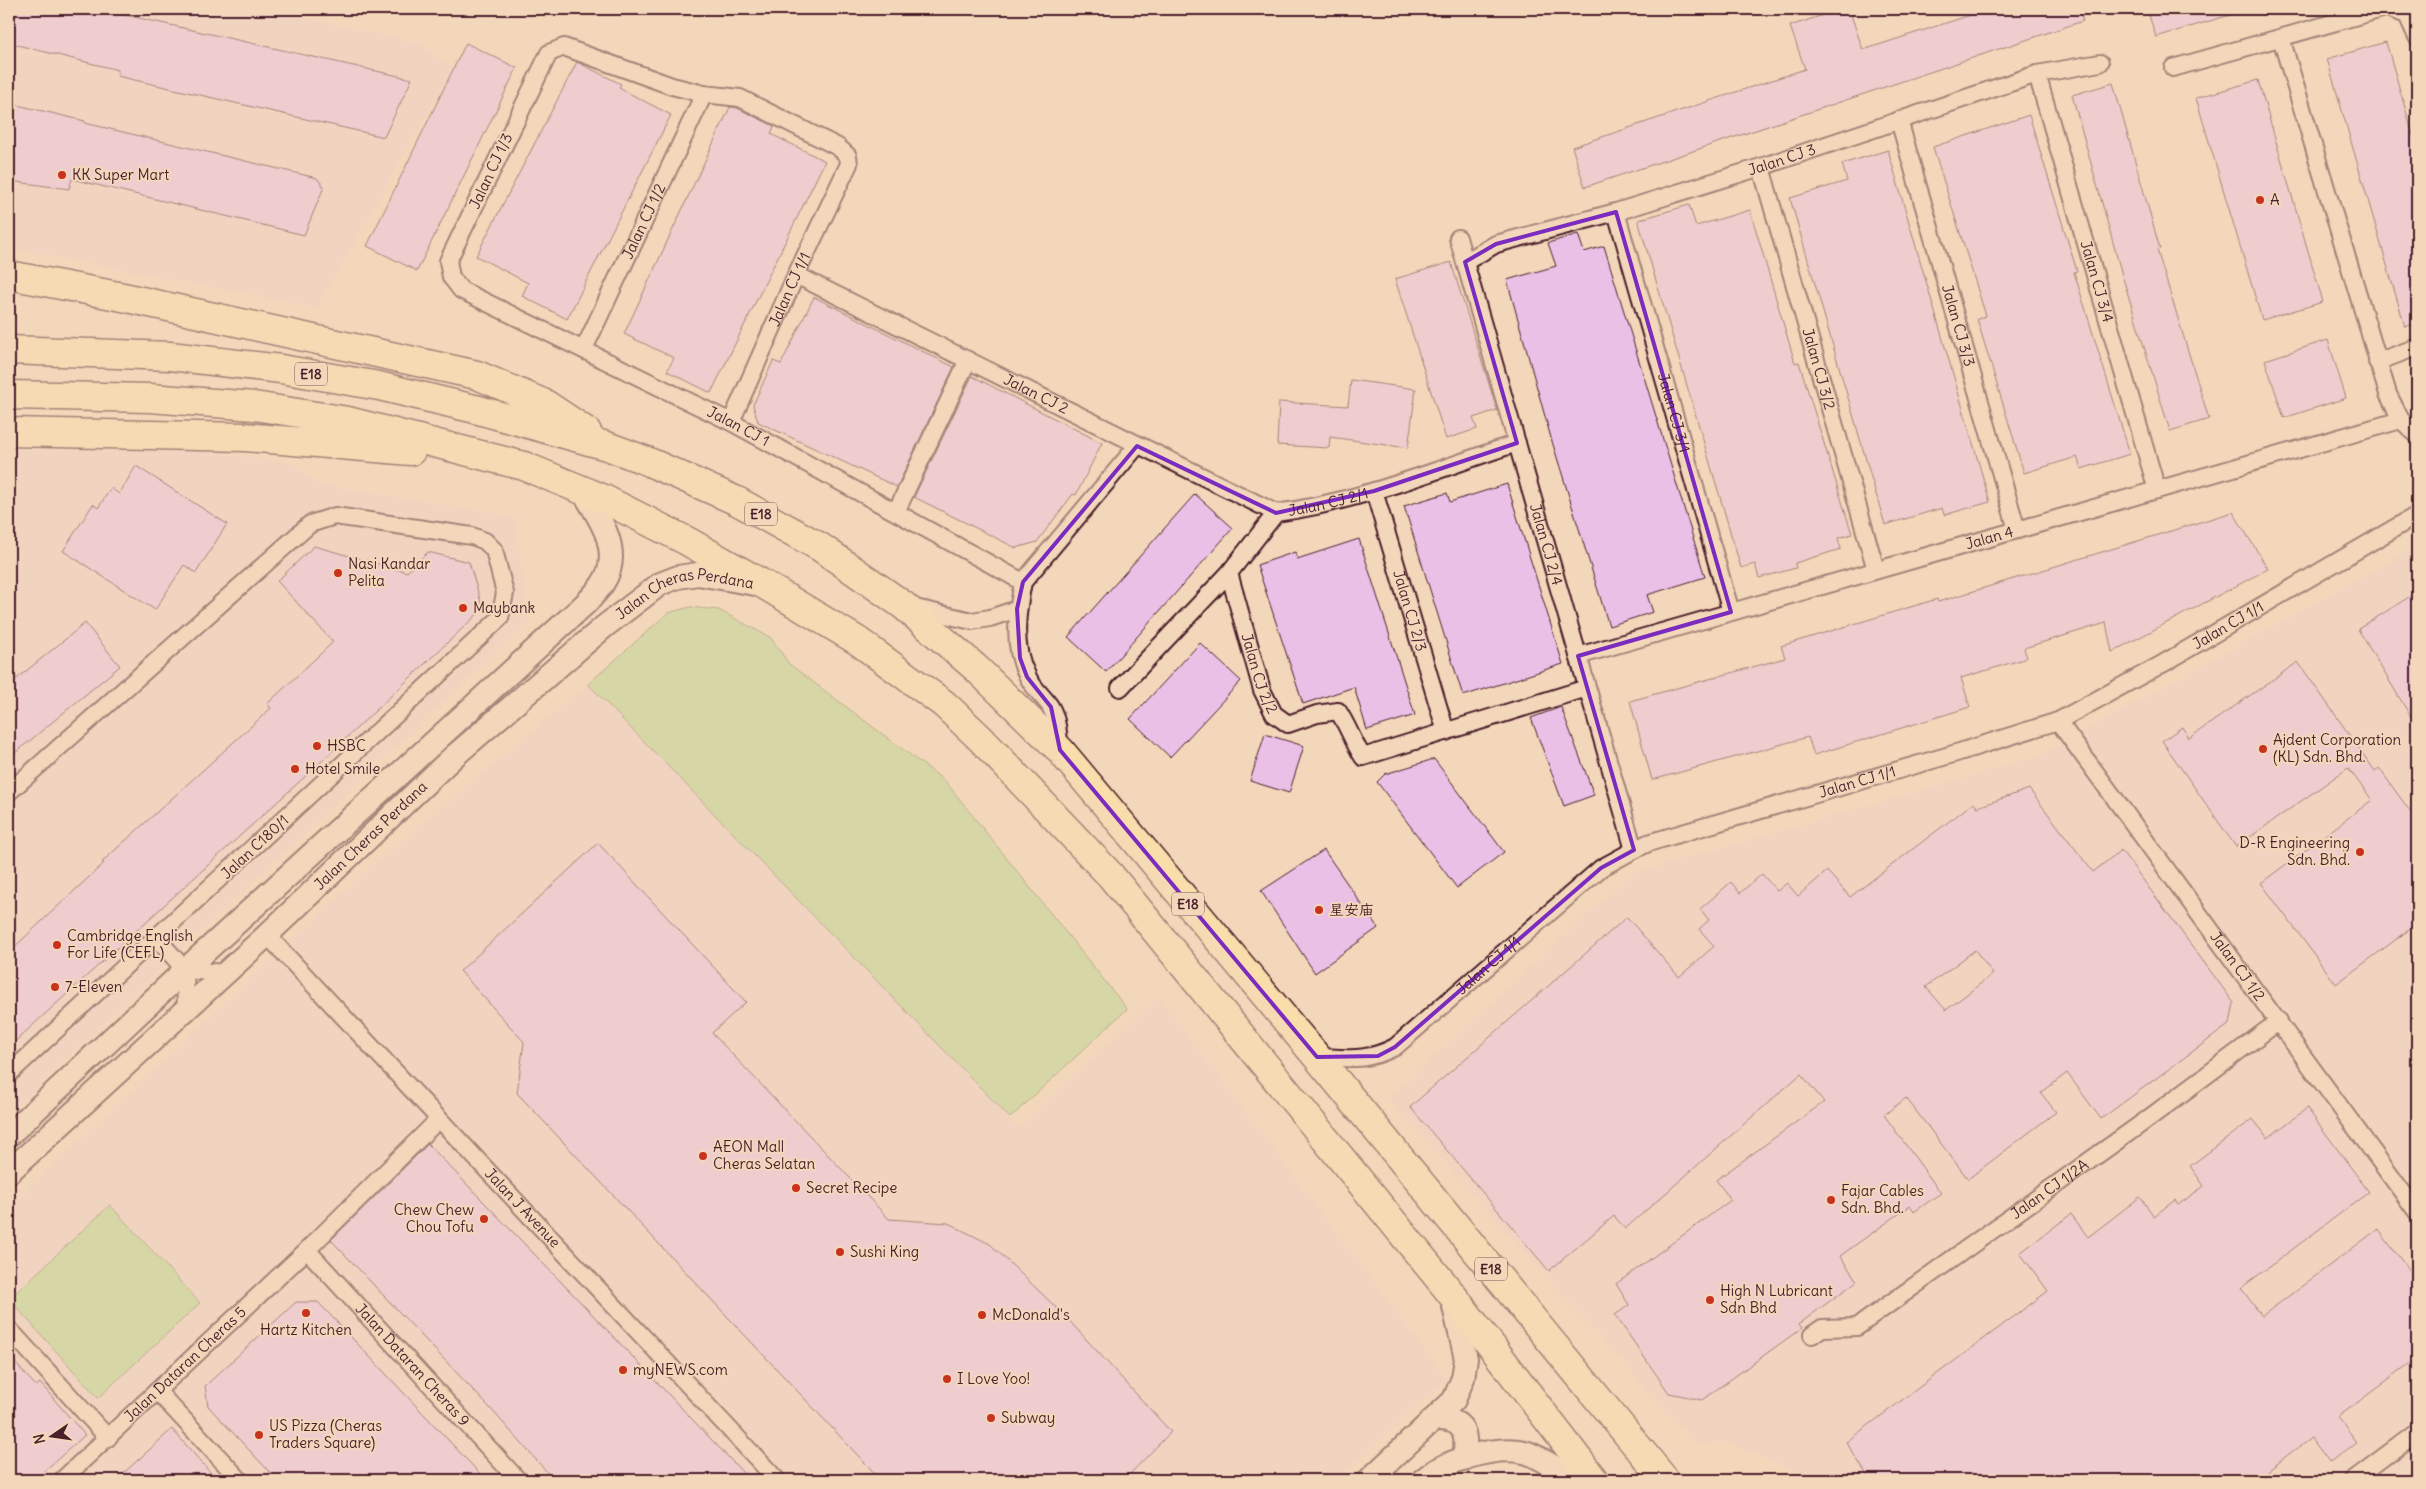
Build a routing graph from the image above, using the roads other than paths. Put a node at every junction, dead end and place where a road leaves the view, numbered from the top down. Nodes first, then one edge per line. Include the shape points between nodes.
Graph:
1 (2382, 9) edge
2 (2390, 9) edge
3 (2411, 12) edge
4 (2417, 37) edge
5 (2281, 38) junction
6 (2100, 63) dead end
7 (2173, 68) dead end
8 (2037, 74) junction
9 (704, 94) junction
10 (1899, 120) junction
11 (1760, 167) junction
12 (1616, 212) junction
13 (1458, 238) dead end
14 (1465, 262) junction
15 (9, 275) edge
16 (796, 275) junction
17 (451, 277) joint
18 (2417, 348) edge
19 (584, 349) junction
20 (9, 350) edge
21 (968, 360) junction
22 (2377, 362) junction
23 (9, 395) edge
24 (2401, 420) junction
25 (731, 422) junction
26 (9, 432) edge
27 (2417, 434) edge
28 (1517, 443) junction
29 (606, 446) junction
30 (1137, 446) junction
31 (463, 451) junction
32 (582, 490) junction
33 (2156, 490) junction
34 (1374, 491) junction
35 (896, 512) junction
36 (1276, 512) junction
37 (2417, 515) edge
38 (2017, 530) junction
39 (1876, 570) junction
40 (1229, 573) junction
41 (1023, 582) junction
42 (768, 586) junction
43 (904, 605) junction
44 (1017, 609) junction
45 (1731, 612) junction
46 (1578, 656) junction
47 (1120, 688) dead end
48 (1587, 688) junction
49 (2058, 720) junction
50 (1446, 732) junction
51 (1060, 750) junction
52 (9, 792) edge
53 (1634, 850) junction
54 (267, 935) junction
55 (156, 937) junction
56 (185, 970) junction
57 (226, 973) junction
58 (186, 1009) junction
59 (2279, 1021) junction
60 (1317, 1057) junction
61 (9, 1074) edge
62 (439, 1119) junction
63 (9, 1135) edge
64 (9, 1172) edge
65 (2417, 1212) edge
66 (307, 1250) junction
67 (1450, 1292) junction
68 (9, 1329) edge
69 (1812, 1335) dead end
70 (157, 1391) junction
71 (1436, 1419) junction
72 (2417, 1432) edge
73 (108, 1438) junction
74 (1464, 1459) junction
75 (62, 1480) edge
76 (240, 1480) edge
77 (518, 1480) edge
78 (776, 1480) edge
79 (1369, 1480) edge
80 (1423, 1480) edge
81 (1574, 1480) edge
82 (1594, 1480) edge
83 (1665, 1480) edge
84 (2353, 1480) edge

1 - 5 street
2 - 3 street
3 - 4 street
5 - 7 street
5 - 22 street
6 - 8 street, Jalan CJ 3
8 - 10 street, Jalan CJ 3
8 - 33 street, Jalan CJ 3/4
9 - 16 street, Jalan CJ 1/1 via 740,98 838,147 848,156 849,164
9 - 17 street, Jalan CJ 1/3 via 672,86 564,47 549,53 448,261
9 - 19 street, Jalan CJ 1/2
10 - 11 street, Jalan CJ 3
10 - 38 street, Jalan CJ 3/3
11 - 12 street, Jalan CJ 3
11 - 39 street, Jalan CJ 3/2
12 - 14 street, Jalan CJ 3 via 1496,244
12 - 45 street, Jalan CJ 3/1
13 - 14 street, Jalan CJ 2/4
14 - 28 street, Jalan CJ 2/4
15 - 29 highway via 477,375 545,404
16 - 21 street, Jalan CJ 2
16 - 25 street, Jalan CJ 1/1
17 - 19 street, Jalan CJ 1 via 461,290
18 - 22 street
19 - 25 street, Jalan CJ 1
20 - 29 highway, E18 via 170,356 281,369 379,386
21 - 30 street, Jalan CJ 2
21 - 35 street
22 - 24 street
23 - 31 highway via 150,398 254,406 348,421
24 - 27 street
24 - 33 street, Jalan 4
25 - 35 street, Jalan CJ 1
26 - 31 highway via 245,437 420,451
28 - 34 street, Jalan CJ 2/1
28 - 46 street, Jalan CJ 2/4
29 - 43 highway, E18 via 737,501 820,547
30 - 36 street, Jalan CJ 2
30 - 41 street
31 - 32 highway via 524,466
32 - 42 highway via 687,541
32 - 56 street, Jalan Cheras Perdana via 606,527 610,566 604,582 585,604
33 - 38 street, Jalan 4
34 - 36 street, Jalan CJ 2/1 via 1309,508
34 - 50 street, Jalan CJ 2/3
35 - 41 street, Jalan CJ 1
36 - 40 street, Jalan CJ 2/1
37 - 49 street, Jalan CJ 1/1 via 2164,663
38 - 39 street, Jalan 4
39 - 45 street, Jalan 4
40 - 47 street, Jalan CJ 2/1
40 - 50 street, Jalan CJ 2/2 via 1262,690 1274,714 1288,724 1338,711 1363,757
41 - 44 street
42 - 54 street, Jalan Cheras Perdana via 698,574 660,584 604,626 452,758
42 - 67 highway via 858,641 944,704 980,738 1111,876
43 - 44 street via 972,621
43 - 51 highway, E18
44 - 51 street via 1020,658 1027,677 1051,708 1057,723
45 - 46 street, Jalan 4
46 - 48 street, Jalan CJ 2/4
48 - 50 street
48 - 53 street, Jalan CJ 2/4
49 - 53 street, Jalan CJ 1/1 via 1648,843
49 - 59 street, Jalan CJ 1/2
51 - 60 highway, E18
52 - 55 street, Jalan C180/1 via 310,524 335,516 472,536 485,541 494,550 505,593 500,618
53 - 60 street, Jalan CJ 1/1 via 1601,868 1396,1047 1378,1056 1357,1059
54 - 57 street, Jalan Cheras Perdana
54 - 62 street, Jalan J Avenue
55 - 56 street
55 - 61 street, Jalan C180/1
56 - 57 street
56 - 58 street
56 - 63 street, Jalan Cheras Perdana
57 - 58 street, Jalan Cheras Perdana
58 - 64 street, Jalan Cheras Perdana
59 - 65 street, Jalan CJ 1/2
59 - 69 street, Jalan CJ 1/2A via 1857,1327 1822,1328
60 - 83 highway, E18
62 - 66 street, Jalan Dataran Cheras 5
62 - 78 street, Jalan J Avenue
66 - 70 street, Jalan Dataran Cheras 5
66 - 77 street, Jalan Dataran Cheras 9
67 - 71 street via 1466,1359 1454,1400
67 - 82 highway
68 - 73 street
70 - 73 street, Jalan Dataran Cheras 5
70 - 76 street
71 - 74 street via 1450,1419 1462,1428 1467,1441
71 - 79 street
72 - 84 street
73 - 75 street, Jalan Dataran Cheras 5
74 - 80 street via 1432,1472
74 - 81 street via 1493,1451 1524,1452

